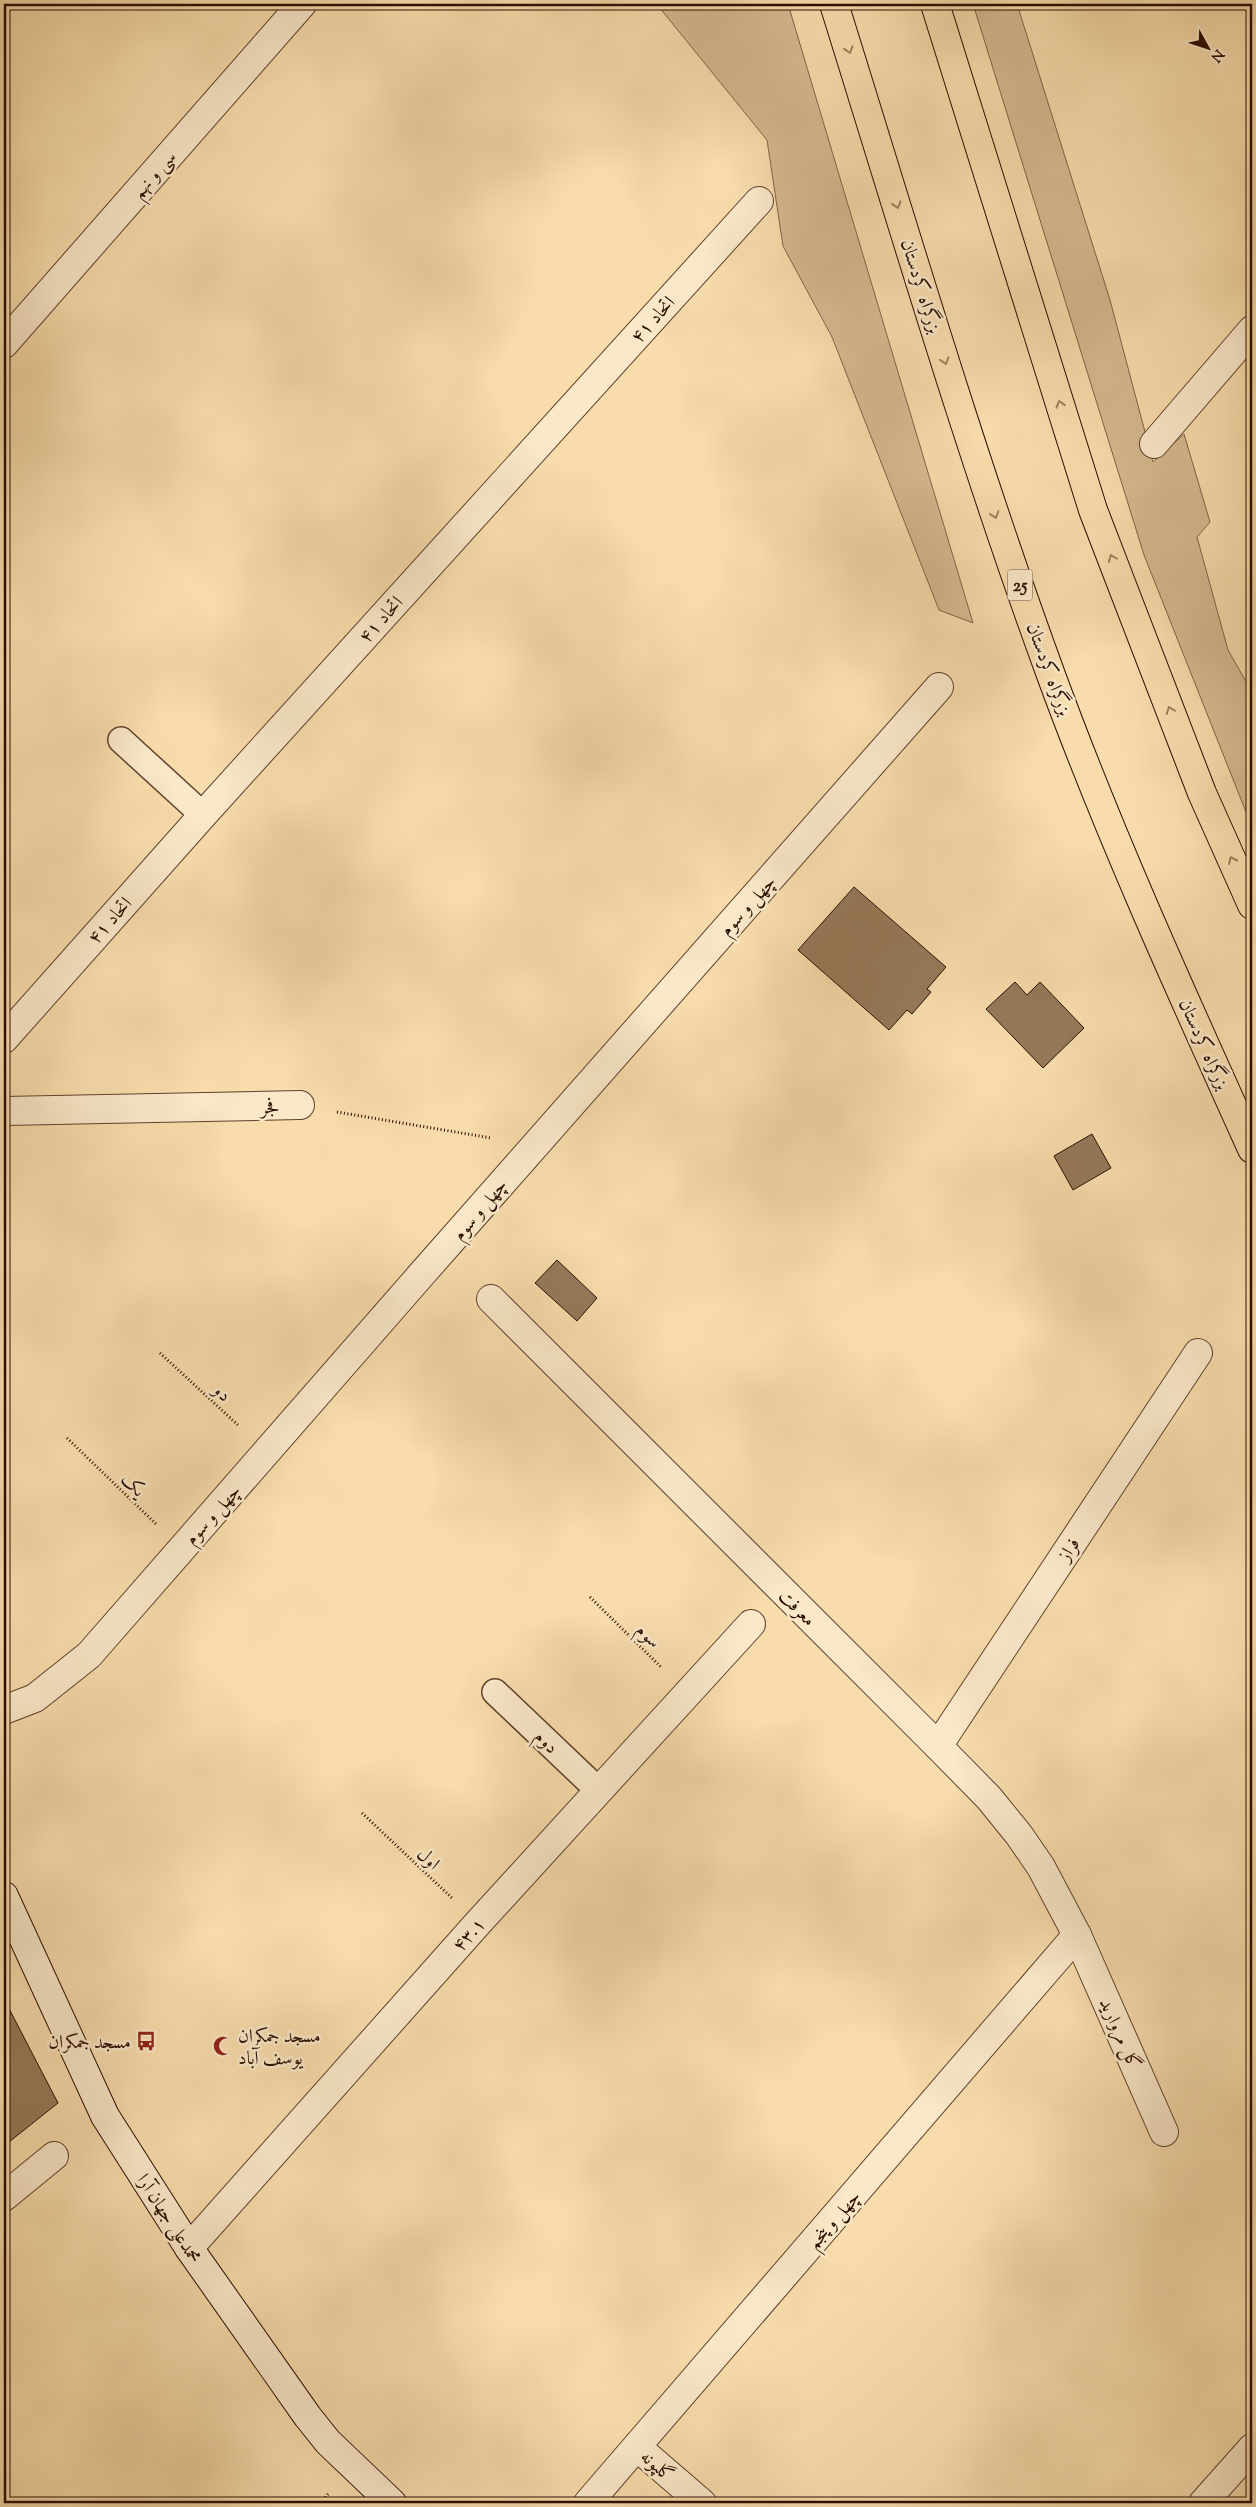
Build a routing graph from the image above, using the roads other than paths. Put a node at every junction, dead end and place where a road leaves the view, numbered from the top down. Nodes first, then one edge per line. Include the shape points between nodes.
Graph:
1 (302, 4) edge
2 (834, 4) edge
3 (935, 4) edge
4 (759, 201) dead end
5 (1252, 330) edge
6 (4, 344) edge
7 (1154, 444) dead end
8 (939, 687) dead end
9 (121, 740) dead end
10 (203, 815) junction
11 (1252, 905) edge
12 (4, 1039) edge
13 (300, 1106) road end
14 (4, 1112) edge
15 (1252, 1148) edge
16 (491, 1299) dead end
17 (1198, 1353) dead end
18 (751, 1624) dead end
19 (495, 1692) dead end
20 (4, 1710) edge
21 (938, 1746) junction
22 (598, 1790) junction
23 (4, 1896) edge
24 (1078, 1935) junction
25 (1164, 2132) dead end
26 (54, 2156) dead end
27 (4, 2197) edge
28 (189, 2248) junction
29 (637, 2446) junction
30 (1252, 2448) edge
31 (392, 2503) edge
32 (588, 2503) edge
33 (702, 2503) edge
34 (1203, 2503) edge

1 - 6 street, سی و نهم
2 -> 15 highway, بزرگراه کردستان / 25 via 977,463 1052,677 1154,932
11 -> 3 highway via 1202,793 1094,510
4 - 10 street, اتحاد ۴۱
5 - 7 street
8 - 20 street, چهل و سوم via 89,1654 35,1698
9 - 10 lane
10 - 12 street, اتحاد ۴۱
13 - 14 street, فجر
16 - 21 street, معرفت
17 - 21 street, فراز
18 - 22 street, ۴۳.۱
19 - 22 lane, دوم
21 - 24 street, معرفت via 1020,1835
22 - 28 street, ۴۳.۱
23 - 28 street, محمدعلی جهان آرا via 105,2116
24 - 25 street, گل مروارید
24 - 29 street, چهل و پنجم
26 - 27 street
28 - 31 street, محمدعلی جهان آرا via 308,2418 328,2442
29 - 32 street, چهل و پنجم
29 - 33 street, گلپونه
30 - 34 street

